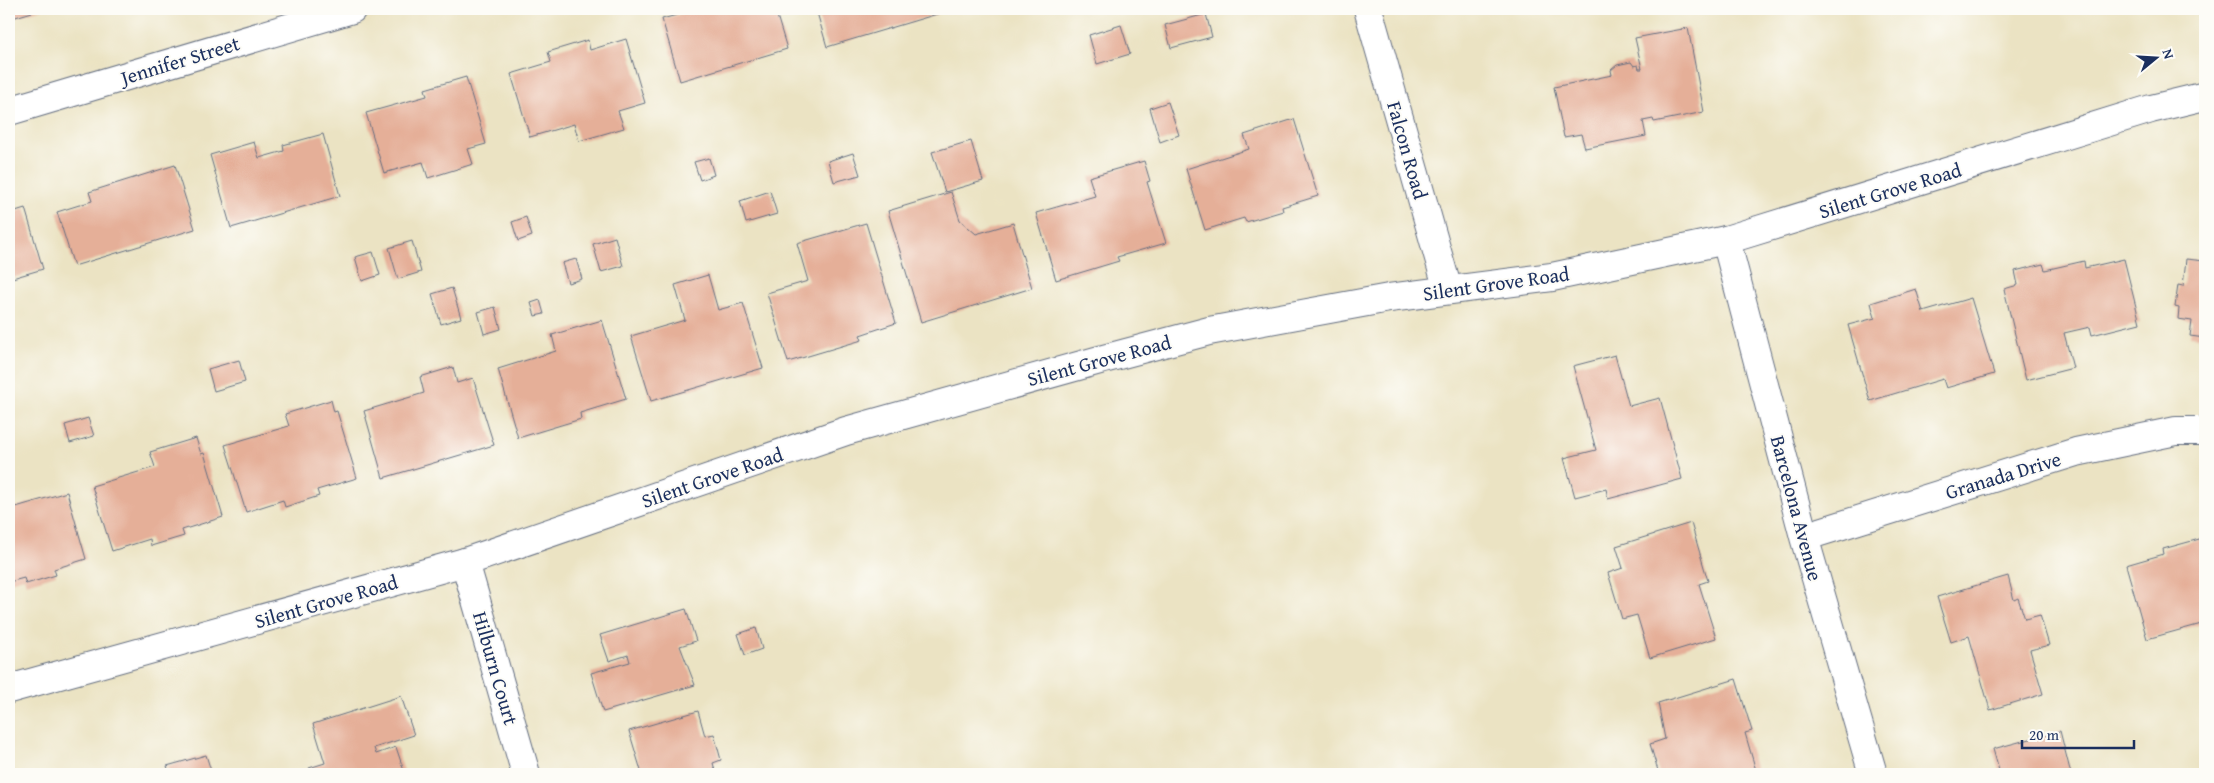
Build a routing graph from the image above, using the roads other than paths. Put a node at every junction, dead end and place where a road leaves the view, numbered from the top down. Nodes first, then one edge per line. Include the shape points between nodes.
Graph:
1 (352, 9) edge
2 (1368, 9) edge
3 (2205, 96) edge
4 (9, 111) edge
5 (1726, 240) junction
6 (1448, 290) junction
7 (2205, 431) edge
8 (1804, 537) junction
9 (465, 562) junction
10 (9, 689) edge
11 (526, 774) edge
12 (1873, 774) edge

1 - 4 street, Jennifer Street
2 - 6 street, Falcon Road
3 - 5 street, Silent Grove Road via 2151,109
5 - 6 street, Silent Grove Road via 1552,277
5 - 8 street, Barcelona Avenue
6 - 9 street, Silent Grove Road via 1209,331 1096,361 846,431
7 - 8 street, Granada Drive via 2176,430 2076,452
8 - 12 street, Barcelona Avenue
9 - 10 street, Silent Grove Road
9 - 11 street, Hilburn Court

